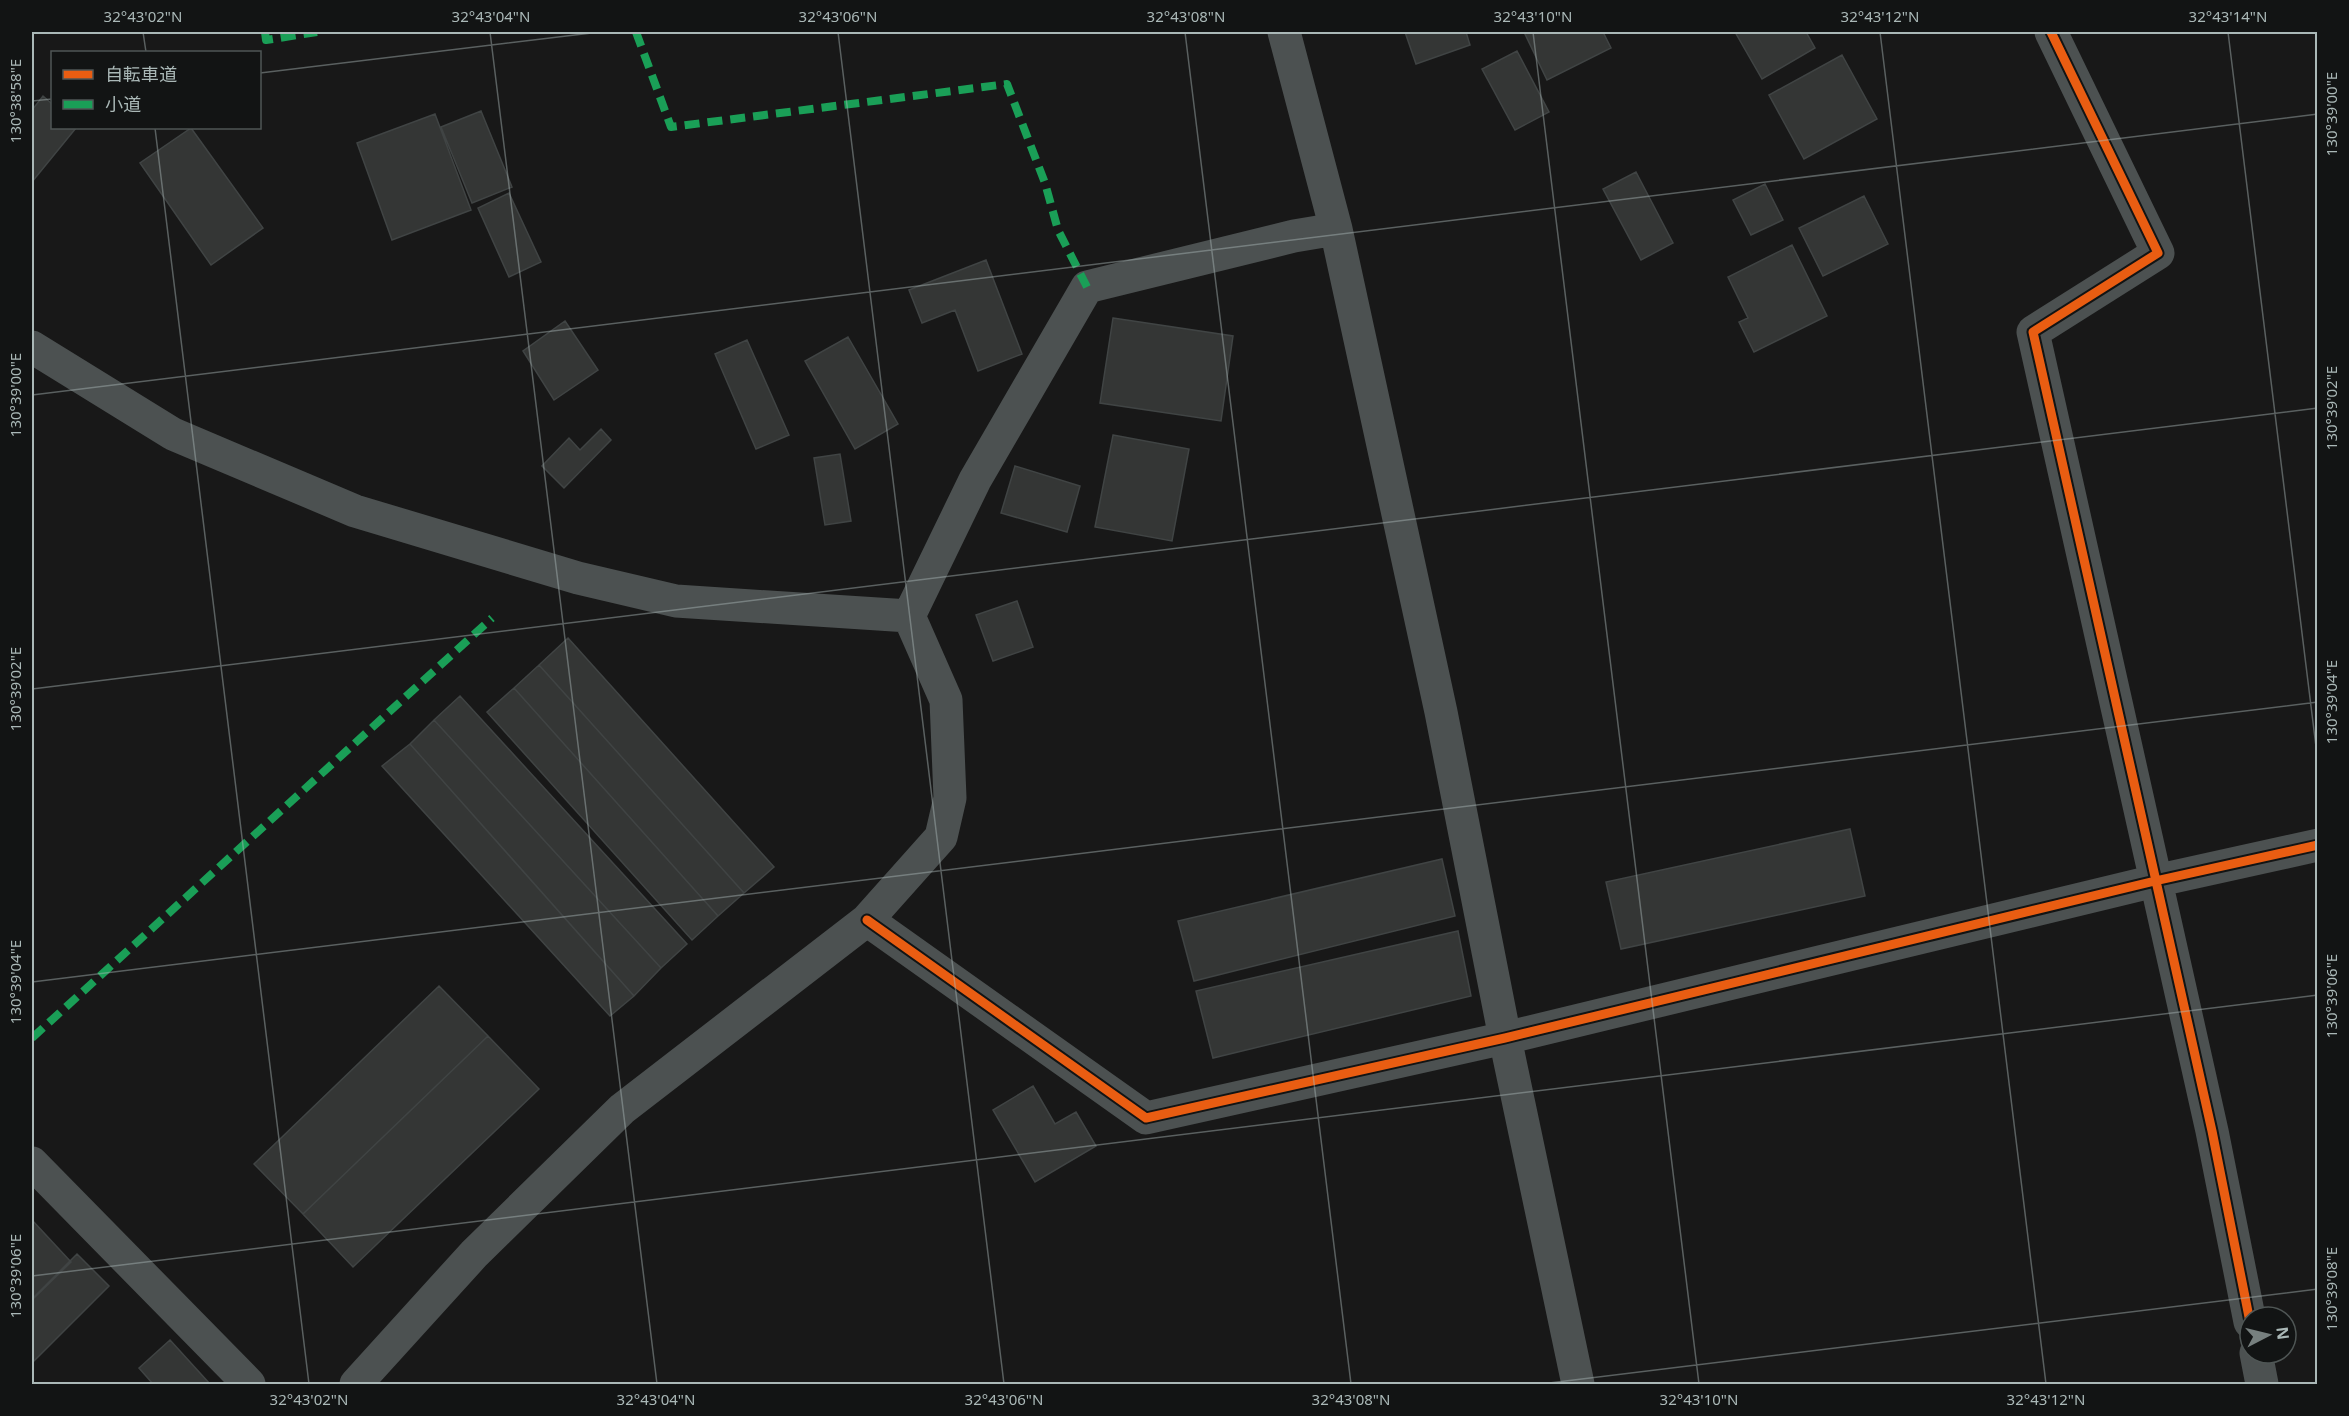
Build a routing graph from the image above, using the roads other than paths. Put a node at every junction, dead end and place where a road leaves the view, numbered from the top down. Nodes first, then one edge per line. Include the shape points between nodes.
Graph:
1 (1284, 32) edge
2 (2051, 32) edge
3 (1336, 229) junction
4 (32, 347) edge
5 (909, 616) junction
6 (2318, 845) edge
7 (2155, 881) junction
8 (867, 920) junction
9 (1505, 1038) junction
10 (32, 1163) edge
11 (2247, 1305) edge
12 (2258, 1365) edge
13 (249, 1384) edge
14 (356, 1384) edge
15 (1578, 1384) edge
16 (2262, 1384) edge

1 - 3 street
2 - 7 street via 2158,254 2034,332
3 - 5 street via 1087,286 975,480
3 - 9 street via 1441,711
4 - 5 street via 173,434 355,511 578,578 676,601
5 - 8 street via 946,700 951,798 941,837
6 - 7 street
7 - 9 street
7 - 11 street
8 - 9 street via 1146,1118
8 - 14 street via 622,1109 474,1254
9 - 15 street
10 - 13 street
12 - 16 street

